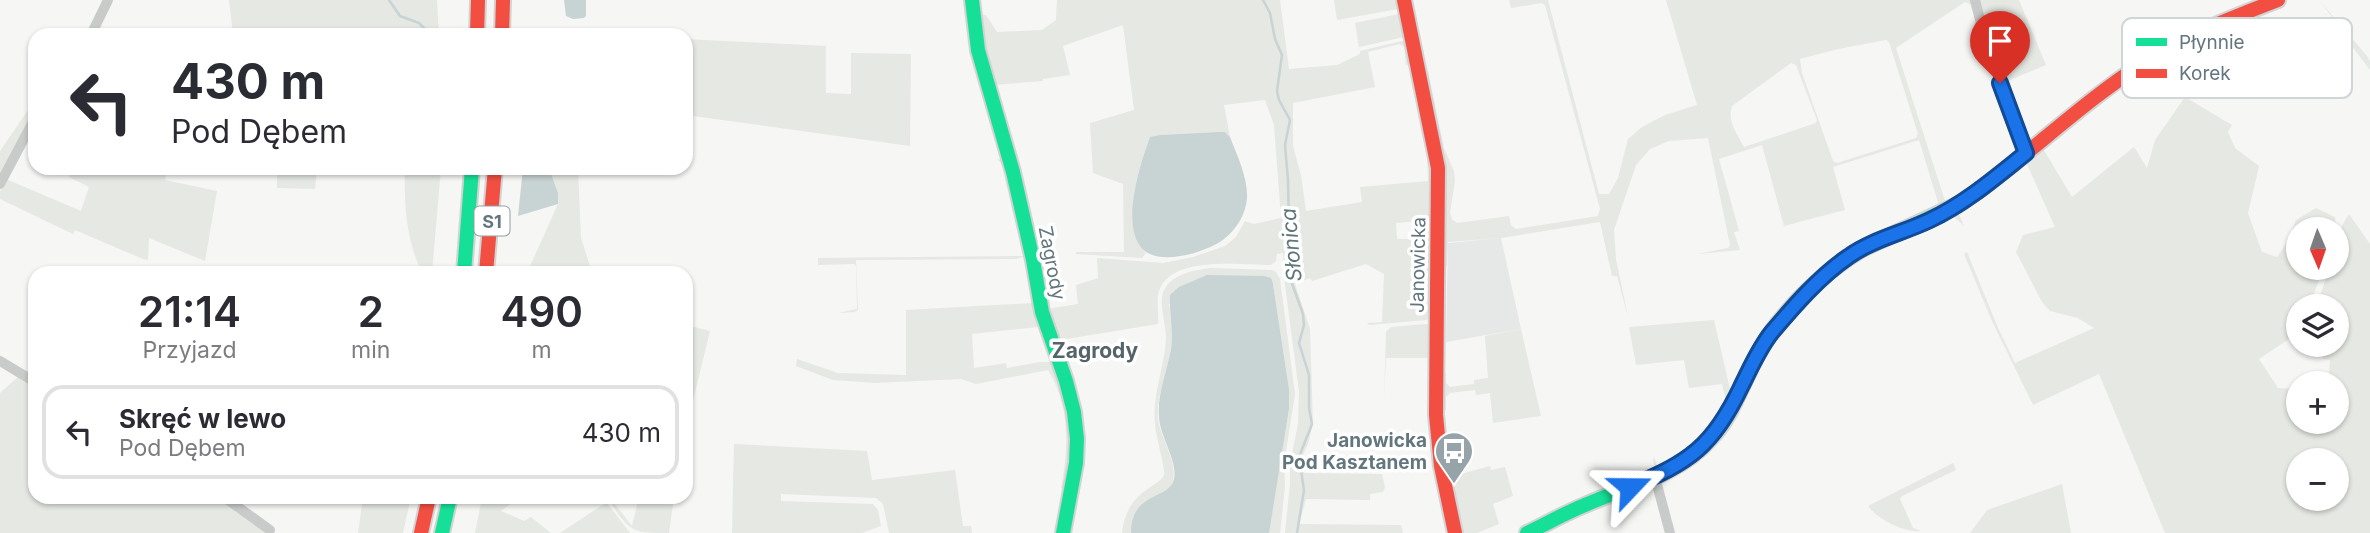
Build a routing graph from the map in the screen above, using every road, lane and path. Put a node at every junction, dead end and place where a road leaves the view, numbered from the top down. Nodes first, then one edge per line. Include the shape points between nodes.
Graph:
1 (107, 0) edge
2 (478, 0) edge
3 (503, 0) edge
4 (972, 0) edge
5 (1404, 0) edge
6 (1975, 0) edge
7 (2278, 0) edge
8 (2230, 18) edge
9 (94, 28) edge
10 (477, 28) edge
11 (502, 28) edge
12 (2122, 78) edge
13 (28, 131) edge
14 (2026, 153) junction
15 (471, 175) edge
16 (494, 175) edge
17 (0, 184) edge
18 (465, 266) edge
19 (487, 266) edge
20 (0, 361) edge
21 (28, 378) edge
22 (1655, 477) junction
23 (234, 504) edge
24 (427, 504) edge
25 (448, 504) edge
26 (270, 530) dead end
27 (421, 533) edge
28 (442, 533) edge
29 (1063, 533) edge
30 (1455, 533) edge
31 (1527, 533) edge
32 (1670, 533) edge

1 - 9 street
2 - 10 main road
3 - 11 main road
4 - 29 main road, Zagrody via 978,50 1013,172 1042,312 1074,412 1076,463
5 - 30 main road, Janowicka via 1438,168 1436,415
6 - 14 street
7 - 8 main road
12 - 14 main road
13 - 17 street
14 - 22 main road via 1948,211 1869,244 1839,263 1768,338 1712,437
15 - 18 main road, S1
16 - 19 main road, S1
20 - 21 street
22 - 31 main road
22 - 32 street
23 - 26 street
24 - 27 main road
25 - 28 main road

